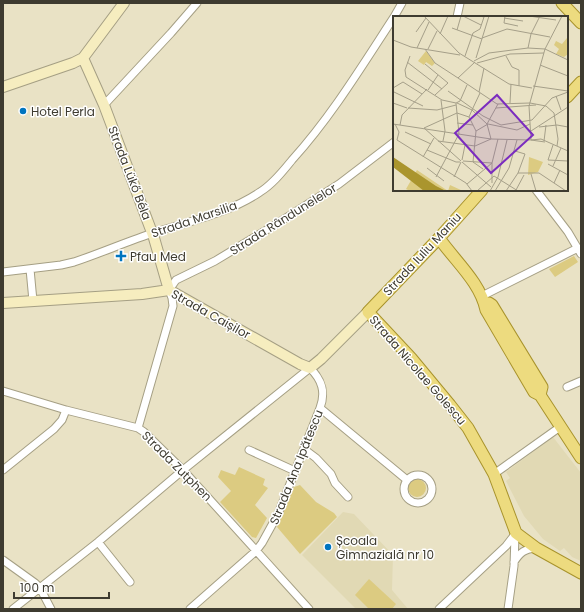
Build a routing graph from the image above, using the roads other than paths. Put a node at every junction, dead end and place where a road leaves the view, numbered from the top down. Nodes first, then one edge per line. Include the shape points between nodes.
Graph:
1 (124, 3) edge
2 (196, 3) edge
3 (402, 3) edge
4 (460, 3) edge
5 (562, 3) edge
6 (395, 16) edge
7 (457, 16) edge
8 (393, 19) edge
9 (581, 23) edge
10 (83, 58) junction
11 (581, 82) edge
12 (3, 87) edge
13 (568, 96) edge
14 (104, 104) junction
15 (393, 143) edge
16 (481, 191) edge
17 (537, 191) edge
18 (153, 234) junction
19 (438, 238) junction
20 (579, 251) edge
21 (30, 269) junction
22 (3, 272) edge
23 (169, 290) junction
24 (483, 297) junction
25 (33, 301) junction
26 (3, 303) edge
27 (368, 312) junction
28 (310, 368) junction
29 (581, 381) edge
30 (567, 387) dead end
31 (3, 391) edge
32 (320, 408) junction
33 (66, 410) junction
34 (560, 427) junction
35 (138, 428) junction
36 (304, 449) junction
37 (249, 450) dead end
38 (581, 458) edge
39 (3, 470) edge
40 (183, 470) junction
41 (295, 471) junction
42 (494, 474) junction
43 (407, 480) junction
44 (348, 497) dead end
45 (516, 532) junction
46 (98, 542) junction
47 (536, 548) junction
48 (256, 551) junction
49 (3, 560) edge
50 (514, 562) junction
51 (581, 573) edge
52 (130, 582) dead end
53 (40, 588) junction
54 (306, 608) edge
55 (13, 609) edge
56 (51, 609) edge
57 (190, 609) edge
58 (439, 609) edge
59 (508, 609) edge

1 - 10 main road
2 - 14 street
3 - 6 street, Strada Marsilia
4 - 7 street
5 - 9 main road
8 - 18 street, Strada Marsilia via 356,76 306,145 261,192 196,221
10 - 12 main road
10 - 14 main road, Strada Lükő Béla
11 - 13 main road
14 - 18 main road, Strada Lükő Béla
15 - 23 street, Strada Rândunelelor via 339,184 266,231 176,280
16 - 19 main road, Strada Iuliu Maniu
17 - 20 street
18 - 21 street, Strada Marsilia via 66,264
18 - 23 main road, Strada Lükő Béla
19 - 24 main road
19 - 27 main road, Strada Iuliu Maniu
20 - 24 street
21 - 22 street, Strada Marsilia
21 - 25 street
23 - 25 main road, Strada Caișilor
23 - 28 main road, Strada Caișilor
23 - 35 street via 173,306
24 - 34 main road via 492,305 542,387 540,395
25 - 26 main road, Strada Caișilor
27 - 28 main road, Strada Iuliu Maniu
27 - 42 main road, Strada Nicolae Golescu via 411,358 468,428
28 - 32 street, Strada Ana Ipătescu via 319,378 323,388
28 - 40 street
29 - 30 street
31 - 33 street, Strada Zutphen
32 - 36 street, Strada Ana Ipătescu
32 - 43 street
33 - 35 street, Strada Zutphen
33 - 39 street via 54,429
34 - 38 main road
34 - 42 street
35 - 40 street, Strada Zutphen
36 - 41 street, Strada Ana Ipătescu
36 - 44 street via 331,474 335,484
37 - 41 street
40 - 46 street
40 - 48 street, Strada Zutphen
41 - 48 street, Strada Ana Ipătescu via 276,519
42 - 45 main road, Strada Nicolae Golescu
43 - 43 street via 404,490 411,501 420,503 428,498 432,490 428,478 419,474
45 - 47 main road
45 - 50 street
45 - 58 street via 506,546
46 - 52 street
46 - 53 street
47 - 50 street via 523,551
47 - 51 main road
48 - 54 street, Strada Zutphen
48 - 57 street, Strada Ana Ipătescu
49 - 53 street
50 - 59 street
53 - 55 street
53 - 56 street

